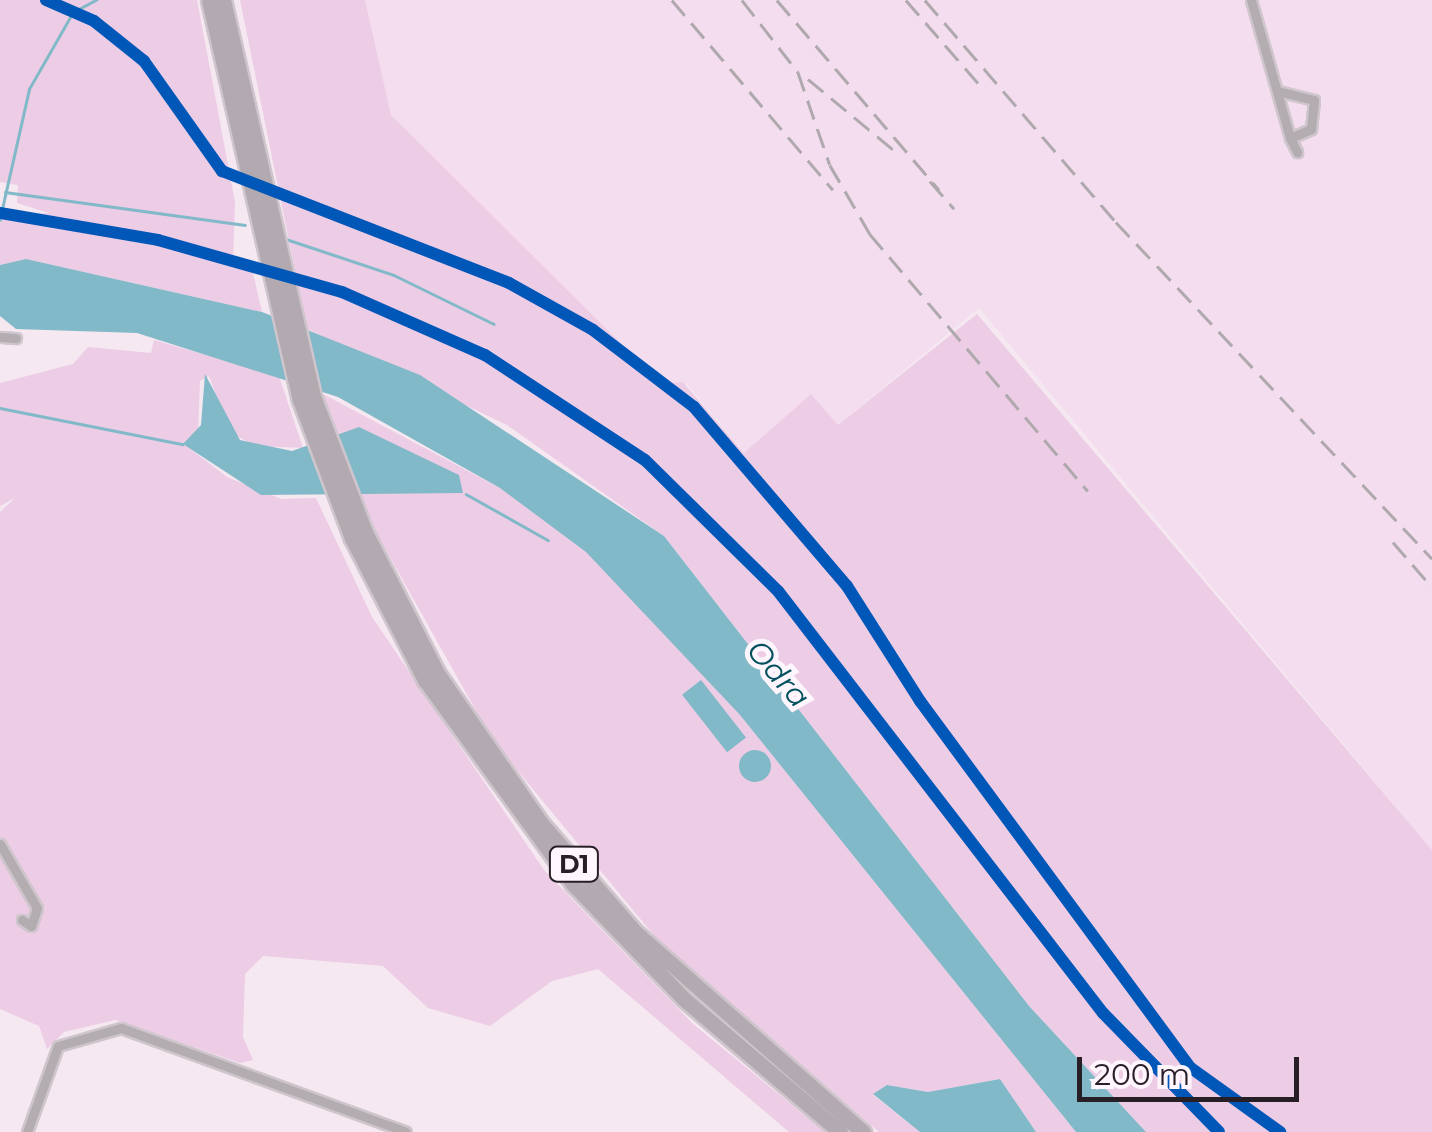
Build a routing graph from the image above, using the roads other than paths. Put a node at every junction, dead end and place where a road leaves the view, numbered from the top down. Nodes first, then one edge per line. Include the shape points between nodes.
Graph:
1 (209, 0) edge
2 (223, 0) edge
3 (1251, 0) edge
4 (1279, 90) junction
5 (236, 104) junction
6 (1290, 138) junction
7 (1297, 152) dead end
8 (0, 337) edge
9 (16, 338) dead end
10 (358, 535) junction
11 (0, 844) edge
12 (22, 920) dead end
13 (28, 1132) edge
14 (406, 1132) edge
15 (840, 1132) edge
16 (863, 1132) edge

1 - 5 highway, D1
2 - 5 highway, D1
3 - 4 street
4 - 6 street
4 - 6 street via 1307,95 1318,108 1312,129
5 - 10 highway, D1 via 283,344
6 - 7 street
8 - 9 street
10 - 15 highway, D1 via 425,680 529,832 684,999
10 - 16 highway, D1 via 437,673 540,822 690,986
11 - 12 street via 36,908 32,926
13 - 14 street via 58,1046 121,1028

